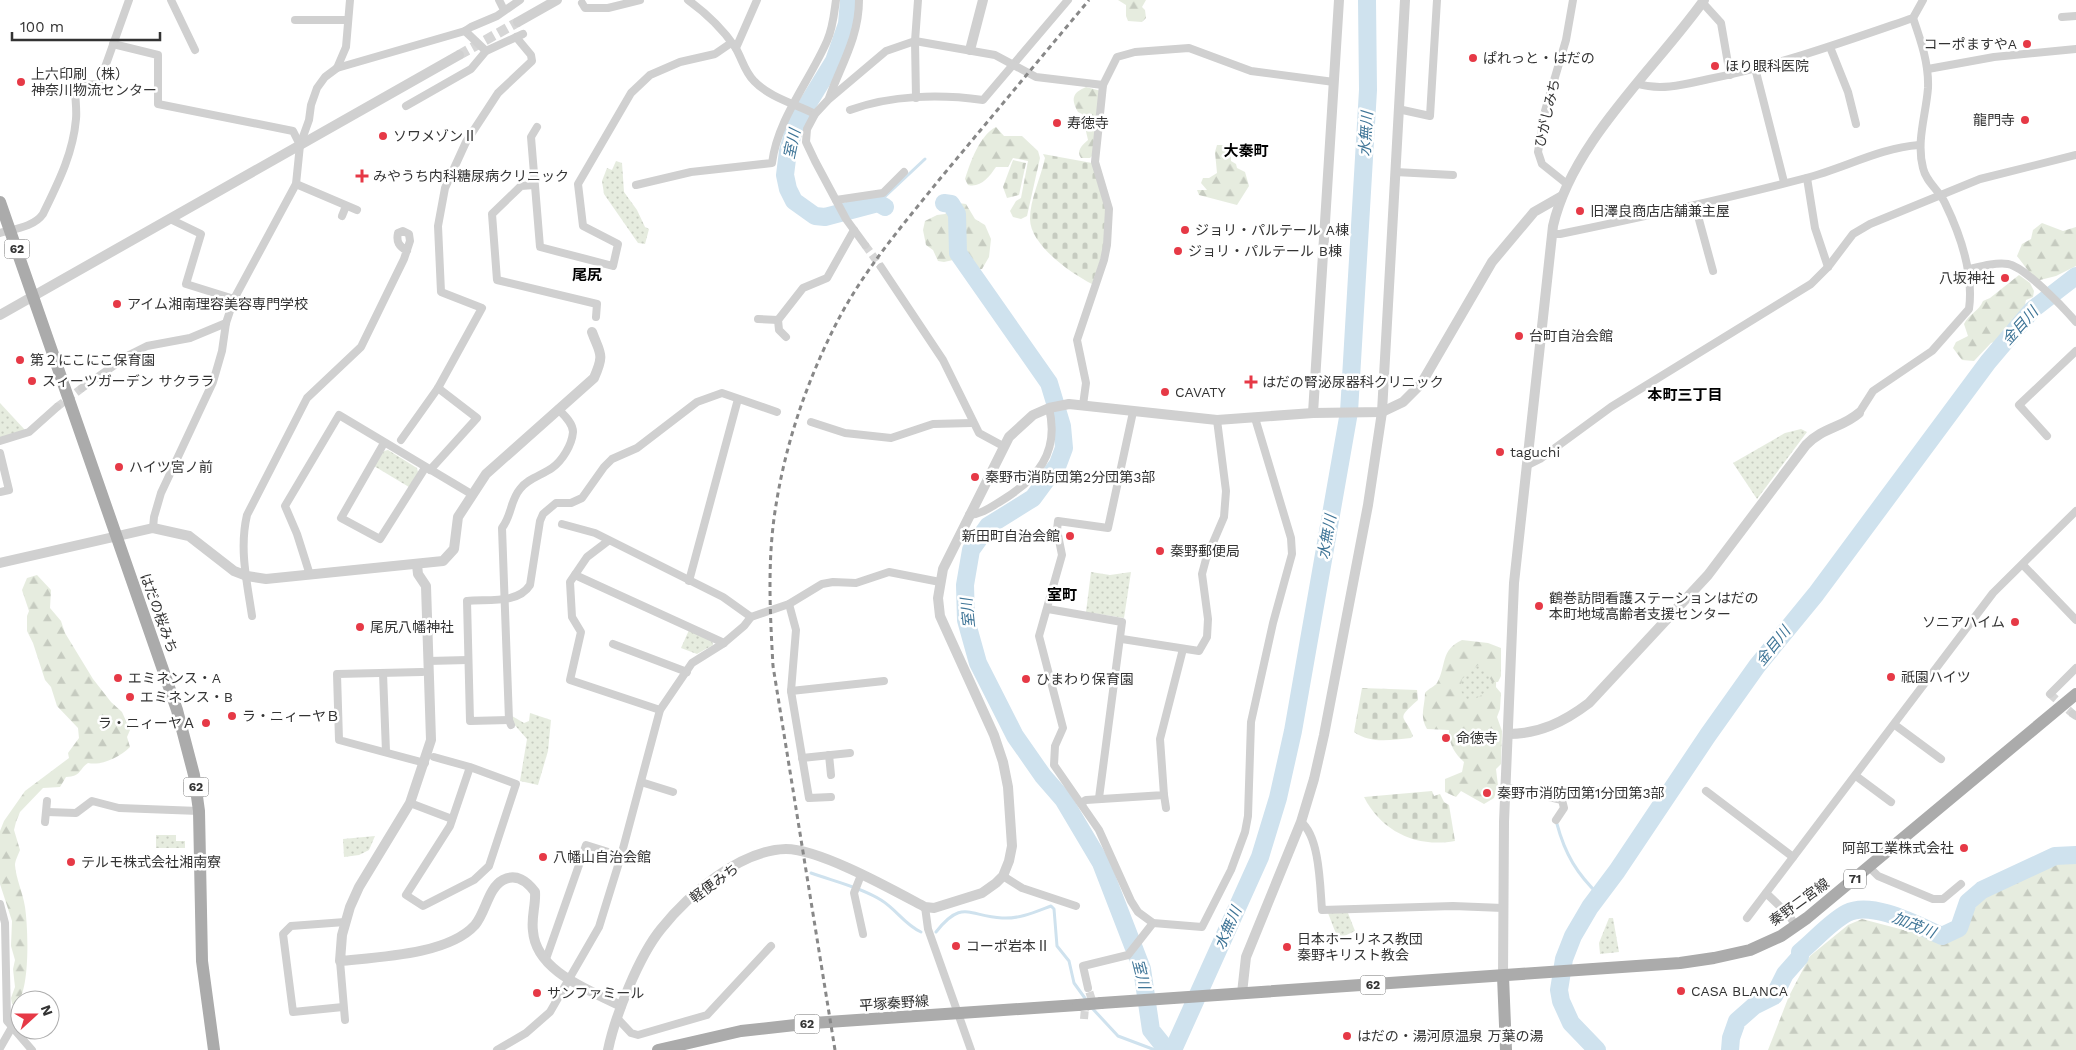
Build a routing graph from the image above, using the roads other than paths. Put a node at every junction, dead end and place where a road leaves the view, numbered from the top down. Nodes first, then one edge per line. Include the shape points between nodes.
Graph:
1 (130, 0) edge
2 (171, 0) edge
3 (350, 0) edge
4 (500, 0) edge
5 (520, 0) edge
6 (557, 0) edge
7 (640, 0) edge
8 (688, 0) edge
9 (757, 0) edge
10 (836, 0) edge
11 (859, 0) edge
12 (918, 0) edge
13 (983, 0) edge
14 (1068, 0) edge
15 (1339, 0) edge
16 (1405, 0) edge
17 (1437, 0) edge
18 (1573, 0) edge
19 (1923, 0) edge
20 (1703, 1) edge
21 (626, 2) edge
22 (582, 4) dead end
23 (504, 10) junction
24 (2076, 16) edge
25 (2062, 17) dead end
26 (1914, 18) junction
27 (295, 20) dead end
28 (348, 20) junction
29 (518, 22) tunnel mouth
30 (466, 31) junction
31 (914, 41) junction
32 (113, 44) junction
33 (734, 45) junction
34 (1830, 47) junction
35 (2076, 49) edge
36 (195, 50) dead end
37 (970, 50) junction
38 (486, 51) junction
39 (459, 56) tunnel mouth
40 (1013, 66) junction
41 (337, 68) junction
42 (1755, 68) junction
43 (1928, 69) junction
44 (1730, 75) junction
45 (1334, 82) junction
46 (1638, 84) junction
47 (1103, 85) junction
48 (916, 98) junction
49 (828, 100) junction
50 (794, 104) junction
51 (406, 106) dead end
52 (1398, 109) junction
53 (850, 110) dead end
54 (815, 114) junction
55 (1856, 124) dead end
56 (537, 127) dead end
57 (300, 145) junction
58 (1920, 145) junction
59 (2076, 155) edge
60 (904, 172) dead end
61 (1395, 172) junction
62 (1453, 175) dead end
63 (1807, 178) junction
64 (1784, 182) junction
65 (296, 184) junction
66 (1567, 184) junction
67 (534, 185) junction
68 (636, 185) dead end
69 (1940, 195) junction
70 (1562, 196) junction
71 (0, 202) edge
72 (837, 202) junction
73 (346, 206) junction
74 (1695, 206) junction
75 (357, 210) dead end
76 (342, 216) dead end
77 (170, 219) junction
78 (854, 230) junction
79 (5, 231) edge
80 (1552, 234) junction
81 (865, 245) tunnel mouth
82 (407, 251) dead end
83 (881, 267) tunnel mouth
84 (1828, 267) junction
85 (1970, 269) junction
86 (1713, 271) dead end
87 (33, 296) junction
88 (234, 299) junction
89 (0, 315) edge
90 (596, 317) dead end
91 (758, 319) dead end
92 (778, 320) junction
93 (2076, 322) edge
94 (226, 323) junction
95 (592, 332) dead end
96 (786, 337) dead end
97 (2076, 351) edge
98 (82, 388) tunnel mouth
99 (438, 388) junction
100 (738, 399) junction
101 (1083, 405) junction
102 (56, 407) tunnel mouth
103 (1050, 408) junction
104 (558, 409) junction
105 (778, 412) dead end
106 (1132, 412) junction
107 (1380, 412) junction
108 (1315, 413) junction
109 (1859, 413) joint
110 (1255, 418) junction
111 (1217, 420) junction
112 (811, 422) dead end
113 (972, 423) junction
114 (2047, 436) dead end
115 (401, 440) dead end
116 (0, 441) edge
117 (384, 443) junction
118 (1004, 446) junction
119 (0, 453) edge
120 (1526, 466) junction
121 (427, 469) junction
122 (0, 492) edge
123 (473, 495) junction
124 (2076, 511) edge
125 (970, 515) junction
126 (562, 524) dead end
127 (153, 528) junction
128 (115, 535) junction
129 (608, 541) junction
130 (0, 563) edge
131 (417, 565) junction
132 (2023, 565) junction
133 (575, 574) junction
134 (310, 575) junction
135 (247, 576) junction
136 (689, 581) junction
137 (940, 582) junction
138 (505, 598) junction
139 (789, 604) junction
140 (1048, 609) junction
141 (252, 616) dead end
142 (751, 617) junction
143 (2076, 620) edge
144 (1122, 640) junction
145 (724, 642) junction
146 (613, 644) dead end
147 (1183, 649) junction
148 (468, 660) junction
149 (428, 661) junction
150 (2076, 668) edge
151 (422, 672) dead end
152 (687, 672) junction
153 (383, 673) junction
154 (884, 681) dead end
155 (791, 691) junction
156 (2050, 694) dead end
157 (2076, 694) edge
158 (660, 710) junction
159 (1895, 725) junction
160 (1508, 734) junction
161 (386, 752) junction
162 (850, 753) dead end
163 (829, 755) junction
164 (802, 758) junction
165 (1941, 759) dead end
166 (429, 760) junction
167 (470, 767) junction
168 (831, 775) dead end
169 (1856, 776) junction
170 (641, 782) junction
171 (1505, 787) junction
172 (1706, 791) dead end
173 (673, 792) dead end
174 (1164, 795) junction
175 (831, 797) dead end
176 (1100, 798) junction
177 (47, 801) dead end
178 (1891, 802) dead end
179 (1081, 803) junction
180 (410, 804) junction
181 (1166, 808) dead end
182 (47, 812) junction
183 (199, 812) junction
184 (452, 819) junction
185 (1556, 820) dead end
186 (46, 822) dead end
187 (1301, 822) junction
188 (621, 856) junction
189 (1793, 857) junction
190 (1870, 867) junction
191 (861, 874) junction
192 (1003, 876) junction
193 (1961, 884) dead end
194 (1766, 893) junction
195 (0, 904) edge
196 (1076, 906) dead end
197 (926, 907) junction
198 (1503, 908) junction
199 (1747, 918) dead end
200 (345, 922) junction
201 (1153, 923) junction
202 (1796, 926) junction
203 (863, 934) dead end
204 (771, 946) dead end
205 (546, 960) junction
206 (340, 961) junction
207 (1503, 976) junction
208 (568, 978) junction
209 (1088, 988) tunnel mouth
210 (1242, 993) junction
211 (621, 1006) junction
212 (343, 1007) junction
213 (958, 1013) junction
214 (617, 1018) junction
215 (345, 1020) dead end
216 (10, 1025) edge
217 (10, 1030) edge
218 (23, 1040) edge
219 (0, 1048) edge
220 (32, 1050) edge
221 (214, 1050) edge
222 (497, 1050) edge
223 (608, 1050) edge
224 (658, 1050) edge
225 (971, 1050) edge
226 (1506, 1050) edge

1 - 32 street
2 - 36 street
3 - 28 street
4 - 23 street
5 - 23 street
6 - 29 street
7 - 21 street
8 - 33 street via 720,27
9 - 33 street
10 - 50 street via 828,40
11 - 49 street via 855,38
12 - 31 street
13 - 37 street
14 - 40 street
15 - 45 street
16 - 52 street
17 - 52 street via 1430,116
18 - 66 street, ひがしみち via 1538,152 1542,164
19 - 26 street
20 - 44 street via 1721,22
20 - 46 street
21 - 22 street via 600,8 585,8
23 - 30 street
24 - 25 street
26 - 34 street
26 - 43 street
27 - 28 street
28 - 41 street via 346,47
30 - 38 street
30 - 41 street
31 - 37 street
31 - 48 street
31 - 49 street via 886,51
32 - 57 street via 158,55 158,104 293,131
32 - 79 street via 99,84 75,88 76,118 70,151 43,214 39,220
33 - 50 street via 754,81
33 - 67 street via 650,75 630,93 578,184 583,226 618,244 613,266 540,247
34 - 42 street
34 - 55 street via 1848,92
35 - 43 street via 1994,57
37 - 40 street via 995,55
38 - 51 street via 471,70
38 - 99 street via 519,36 532,61 498,93 466,142 445,188 438,226 442,292 482,308
39 - 57 street
40 - 47 street via 1036,77
40 - 48 street via 983,100
41 - 57 street via 317,88
42 - 44 street
42 - 64 street
43 - 58 street
44 - 46 street via 1669,87
45 - 47 street via 1251,71 1207,53 1180,48 1121,55 1113,62
45 - 108 street
46 - 66 street via 1604,127
47 - 101 street via 1095,162 1109,209 1108,229 1104,260 1077,340 1086,383
48 - 53 street
49 - 54 street
50 - 54 street
50 - 68 street via 774,147 772,163 691,172
52 - 61 street
54 - 72 street via 807,129 806,142
56 - 67 street via 531,137
57 - 65 street
57 - 77 street
58 - 63 street via 1897,146
58 - 69 street via 1926,177
59 - 69 street via 1995,175
60 - 72 street via 883,193
61 - 62 street
61 - 107 street
63 - 64 street
63 - 84 street via 1815,228
64 - 74 street
65 - 73 street
65 - 88 street
66 - 70 street
67 - 90 street via 521,186 492,214 497,280 596,304
69 - 84 street via 1853,234
69 - 85 street
70 - 80 street
70 - 107 street via 1534,212 1492,262 1421,384 1403,402
71 - 79 main road, はだの桜みち / 62
72 - 78 street
73 - 75 street
73 - 76 street
74 - 80 street
74 - 86 street
77 - 87 street
77 - 88 street via 200,234 186,284
78 - 81 street
78 - 92 street via 827,278 804,288
79 - 87 main road, はだの桜みち / 62
80 - 120 street
82 - 135 street via 361,347 307,398 247,515 242,554
83 - 113 street via 943,360
84 - 120 street via 1811,284 1611,407
85 - 93 street via 2008,264 2055,298
85 - 109 street via 1969,309 1963,318 1932,351 1873,391
87 - 89 street
87 - 128 main road, はだの桜みち / 62
88 - 94 street
91 - 92 street
92 - 96 street via 779,330
94 - 98 street via 190,338 147,346
94 - 127 street via 213,382 161,493
95 - 104 street via 599,346 601,363 594,378
97 - 114 street via 2019,405
99 - 115 street
99 - 121 street via 477,418
100 - 105 street
100 - 136 street
100 - 138 street via 724,393 697,402 637,448 612,459 582,498 556,503 548,508 540,521 530,584 520,596
101 - 103 street
101 - 106 street
102 - 116 street via 29,432
103 - 118 street via 1020,424
103 - 125 street via 1052,437 1035,476 980,514
104 - 123 street via 486,474
104 - 138 street via 570,422 573,431 568,446 551,469 520,489 510,517 502,528
106 - 111 street
106 - 140 street via 1108,528 1058,520 1062,556
107 - 108 street
107 - 187 street via 1368,504 1324,735
108 - 110 street
109 - 160 street via 1849,422 1826,429 1811,440 1708,576 1589,703 1578,712 1534,733
110 - 111 street
110 - 201 street via 1291,538 1292,554 1251,722 1245,832 1232,870 1202,927
111 - 147 street via 1226,490 1224,517 1202,574 1207,637 1199,651
112 - 113 street via 845,433 891,438 933,424
113 - 118 street via 984,437
117 - 121 street
117 - 121 street via 341,518 380,540
117 - 134 street via 339,415 285,506
118 - 125 street
119 - 122 street via 9,490
120 - 160 street via 1514,583
121 - 123 street
123 - 131 street via 456,525 452,553 440,563
124 - 132 street via 2026,558
125 - 137 street
126 - 129 street via 595,533
127 - 128 street
127 - 135 street via 189,536 219,561
128 - 130 street
128 - 183 main road, はだの桜みち / 62 via 177,710 194,775
129 - 133 street via 587,557
129 - 136 street
131 - 134 street
131 - 149 street via 418,574 426,586
132 - 143 street
132 - 159 street via 1993,593
133 - 145 street
133 - 158 street via 570,582 572,617 581,632 570,680
134 - 135 street via 266,579
135 - 141 street
136 - 142 street via 723,597
137 - 139 street via 889,572 856,583 822,584
137 - 192 street via 940,616 1003,762 1012,846
138 - 148 street via 467,601
138 - 148 street via 510,723 470,721
139 - 142 street
139 - 155 street via 796,630
140 - 144 street via 1122,622
140 - 179 street via 1039,636 1063,728 1055,746 1054,765
142 - 145 street
144 - 147 street
144 - 176 street
145 - 152 street via 692,663
146 - 152 street
147 - 174 street via 1160,739
148 - 149 street
149 - 166 street
150 - 156 street
151 - 153 street
152 - 158 street
153 - 161 street
153 - 161 street via 337,674 340,740
154 - 155 street
155 - 164 street
157 - 190 main road, 秦野二宮線 / 71
158 - 170 street
159 - 165 street
159 - 169 street
160 - 171 street
161 - 166 street
162 - 163 street
163 - 164 street
163 - 168 street
164 - 175 street via 808,798
166 - 167 street
166 - 180 street
167 - 184 street
167 - 184 street via 516,784 496,849 489,866 474,880 423,906 406,895
169 - 178 street
169 - 189 street
170 - 173 street
170 - 188 street
171 - 185 street via 1562,800 1564,808
171 - 198 street
172 - 189 street
174 - 176 street
174 - 181 street
176 - 179 street
177 - 182 street
179 - 201 street via 1099,830 1131,901 1138,912
180 - 184 street
180 - 200 street via 359,887
182 - 183 street via 76,813 92,801 119,808
182 - 186 street
183 - 221 main road, はだの桜みち / 62 via 202,961
187 - 198 street via 1314,844 1322,910 1453,906
187 - 210 street via 1246,958
188 - 205 street via 586,845
188 - 208 street via 604,916
189 - 194 street
190 - 193 street via 1878,876 1933,899 1943,898
190 - 202 main road, 秦野二宮線 / 71
191 - 197 street, 軽便みち
191 - 203 street via 854,893
191 - 211 street, 軽便みち via 809,853 787,849 771,851 729,869 703,887 660,930
192 - 196 street via 1022,888
192 - 197 street via 982,893 942,907
194 - 199 street
194 - 202 street
195 - 216 street via 6,923 7,1021
197 - 213 street via 928,929
198 - 207 street
200 - 206 street
200 - 212 street via 291,926 283,934 293,1012
201 - 209 street via 1128,955 1083,966
202 - 207 main road, 秦野二宮線 / 71 via 1766,943 1736,954 1680,963
204 - 214 street via 706,1015 638,1036
205 - 206 street via 533,932 534,892 524,880 513,877 496,885 473,927 433,948 416,953
205 - 208 street
206 - 212 street
207 - 210 main road, 62
207 - 226 main road
208 - 211 street
208 - 222 street via 559,998 540,1023
210 - 213 main road, 平塚秦野線 / 62, bridge
211 - 214 street, 軽便みち
212 - 215 street
213 - 224 main road, 平塚秦野線 / 62 via 741,1031
213 - 225 street
214 - 223 street, 軽便みち
217 - 219 street
218 - 220 street

